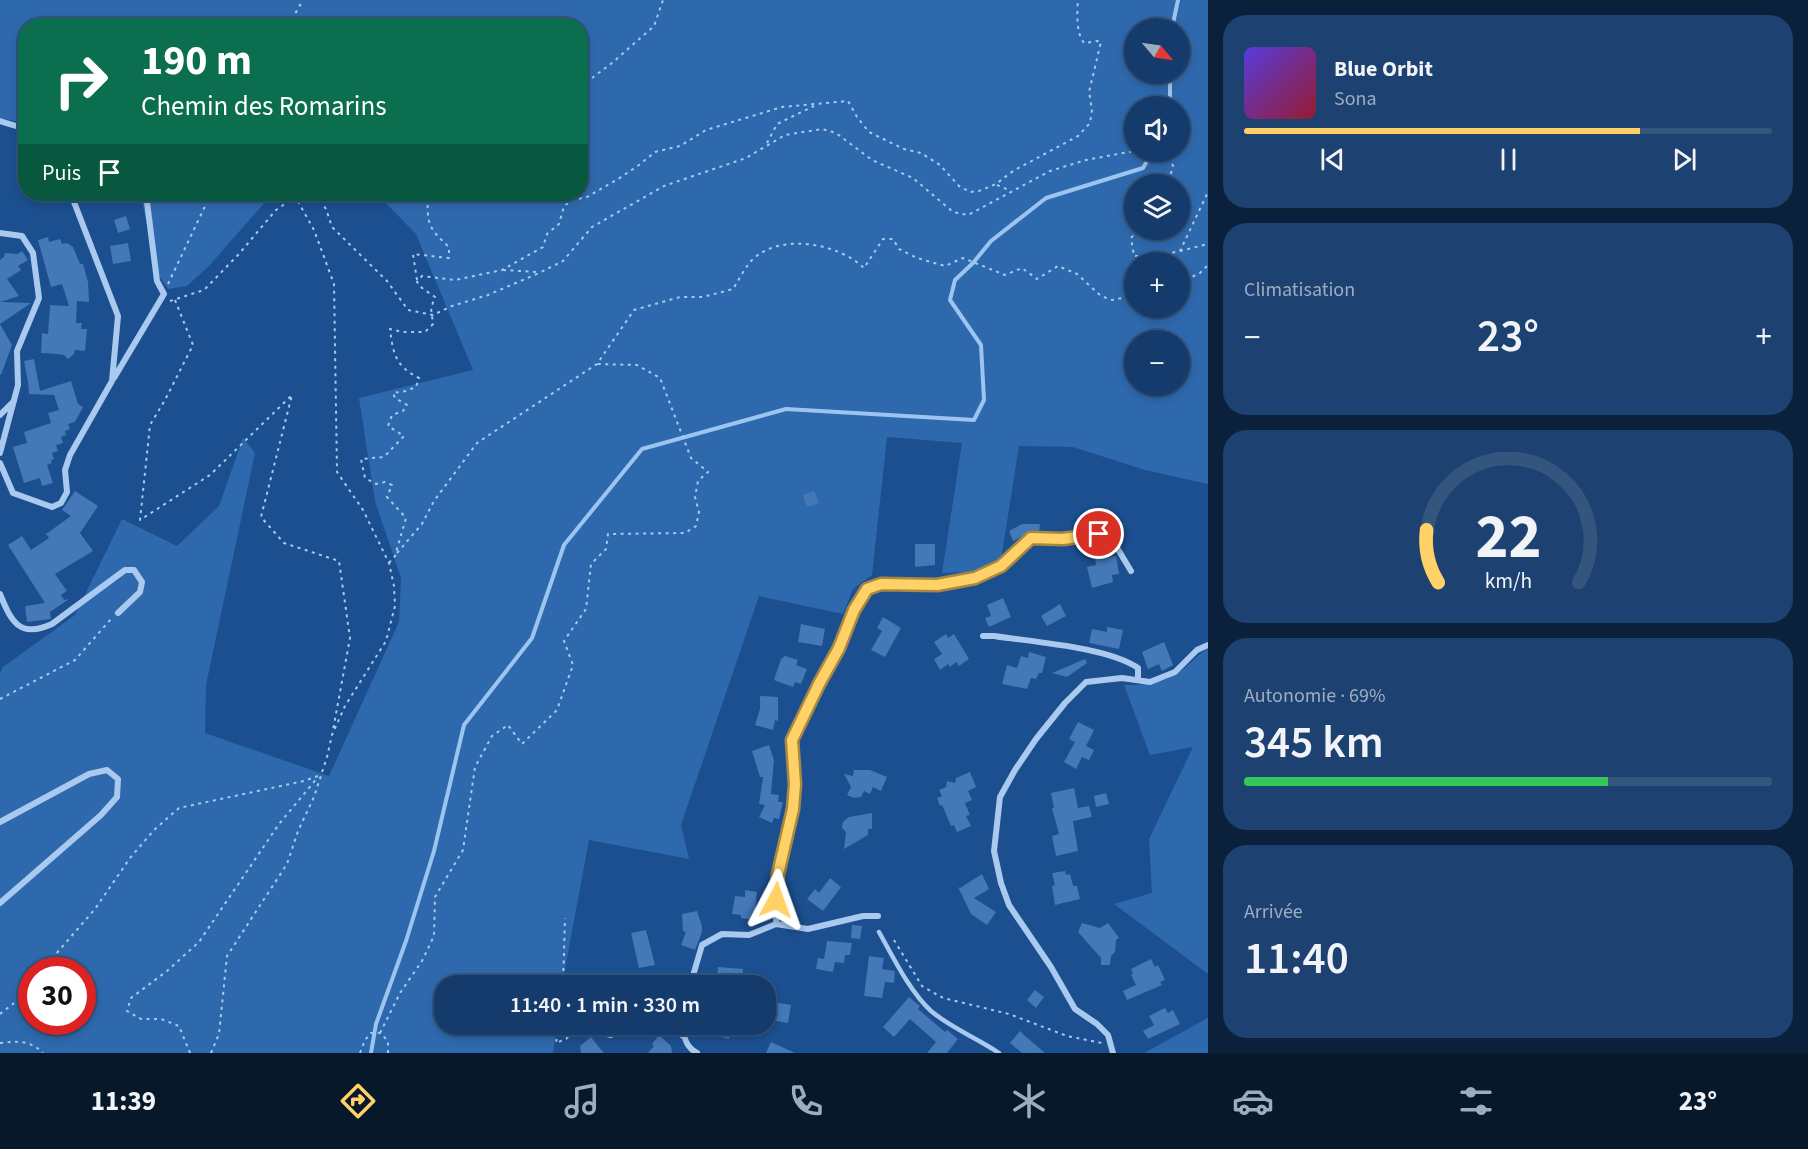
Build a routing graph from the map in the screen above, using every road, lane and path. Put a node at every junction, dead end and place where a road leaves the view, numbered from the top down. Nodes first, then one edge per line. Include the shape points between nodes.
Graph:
1 (303, 0) edge
2 (663, 0) edge
3 (1078, 0) edge
4 (293, 18) edge
5 (588, 81) edge
6 (817, 104) junction
7 (0, 121) edge
8 (18, 127) edge
9 (766, 145) junction
10 (1124, 153) edge
11 (996, 184) junction
12 (1011, 191) junction
13 (1208, 192) edge
14 (588, 196) edge
15 (147, 201) edge
16 (208, 201) edge
17 (289, 201) edge
18 (300, 201) edge
19 (321, 201) edge
20 (428, 201) edge
21 (572, 201) edge
22 (74, 202) dead end
23 (0, 233) edge
24 (1131, 240) edge
25 (1208, 244) edge
26 (1180, 251) junction
27 (1208, 265) edge
28 (502, 270) junction
29 (539, 273) junction
30 (1190, 278) edge
31 (417, 282) junction
32 (164, 294) junction
33 (1124, 298) edge
34 (175, 300) junction
35 (433, 315) junction
36 (597, 364) junction
37 (112, 381) junction
38 (15, 400) junction
39 (0, 415) edge
40 (0, 453) edge
41 (0, 463) edge
42 (395, 556) junction
43 (389, 563) junction
44 (1131, 571) dead end
45 (0, 594) edge
46 (118, 613) joint
47 (983, 636) dead end
48 (1208, 645) edge
49 (1138, 680) junction
50 (0, 699) edge
51 (332, 735) junction
52 (320, 775) junction
53 (0, 822) edge
54 (0, 903) edge
55 (878, 916) dead end
56 (565, 918) dead end
57 (776, 924) junction
58 (879, 932) dead end
59 (890, 934) dead end
60 (53, 957) edge
61 (563, 975) edge
62 (693, 975) edge
63 (18, 1000) edge
64 (0, 1014) edge
65 (380, 1033) junction
66 (557, 1035) edge
67 (570, 1035) edge
68 (683, 1036) edge
69 (0, 1043) edge
70 (1111, 1044) junction
71 (43, 1053) edge
72 (190, 1053) edge
73 (211, 1053) edge
74 (360, 1053) edge
75 (388, 1053) edge
76 (697, 1053) edge
77 (999, 1053) edge
78 (1113, 1053) edge

1 - 4 path
2 - 5 path via 654,26
3 - 11 path via 1081,39 1084,43 1101,42 1089,92 1090,123 1078,136
6 - 9 path via 777,124
6 - 11 path via 848,101 869,132 921,153 970,192
6 - 14 path via 782,107 706,130 680,146 655,152
7 - 8 street
9 - 12 path via 785,135 822,129 836,133 872,160 913,178 953,212 968,215
9 - 29 path via 746,158 664,186 592,227 563,261
10 - 12 path via 1050,171
11 - 12 path
13 - 26 path
15 - 32 street via 157,281
16 - 32 path
17 - 34 path via 204,290
18 - 43 path via 334,284 337,472 363,510
19 - 35 path via 332,227 387,281 408,310
20 - 31 path via 427,218 434,233 449,248 449,258 413,254
21 - 28 path via 564,206 559,224 547,234 543,247
22 - 37 street via 118,316
23 - 38 street via 22,236 33,253 39,298 16,351
24 - 26 path via 1134,256
25 - 26 path
27 - 30 path
28 - 29 path
28 - 31 path via 455,280 422,276
29 - 35 path
31 - 35 path via 435,297
32 - 34 path via 169,301
32 - 37 street
33 - 36 path via 1112,300 1101,296 1077,273 1058,266 1037,279 1023,268 1005,275 963,258 945,266 899,249 893,239 883,239 864,268 854,259 810,244 778,245 752,260 733,289 634,309
34 - 51 path via 193,345 150,425 140,520 210,475 292,394 261,517 284,543 339,561 350,638
35 - 42 path via 433,324 425,332 390,328 393,352 402,367 419,378 416,387 393,393 407,405 392,416 388,426 404,436 384,457 361,459 365,478 376,484 392,485 387,497 406,518
36 - 42 path via 477,443 422,524
36 - 65 path via 637,365 660,378 691,458 708,472 698,481 694,497 699,512 696,526 685,534 609,534 606,549 591,564 586,609 564,640 573,665 557,710 522,744 508,725 492,736 480,756 463,850 435,897 434,936
37 - 41 street via 70,455 65,470 67,492 61,503 52,507 13,493
38 - 39 street
38 - 40 street
42 - 43 path
43 - 51 path via 395,606 386,641 345,706
44 - 57 street via 1113,541 1099,534 1031,538 1001,566 975,578 937,585 881,584 867,589 792,740 793,809 778,874
45 - 46 street via 10,619 20,627 40,630 125,570 134,570 142,582 140,592
46 - 50 path via 75,660
47 - 49 street via 1096,652 1138,668
48 - 49 street via 1174,672 1150,682
49 - 70 street via 1086,682 1065,703 1015,770 1000,797 994,851 1009,905 1022,928 1075,1009 1097,1023
51 - 52 path
52 - 60 path via 179,808 129,858 95,909
52 - 72 path via 279,824 199,942 131,998 127,1011 141,1019 161,1019 179,1026
52 - 73 path via 287,864 227,956 219,1034
53 - 54 street via 88,774 107,770 118,779 117,797 101,815
55 - 57 street via 808,929
56 - 61 path
57 - 62 street via 749,935 722,934 702,945
58 - 77 lane via 929,1009
59 - 70 path via 922,986 943,998 1009,1014 1067,1036
63 - 64 path
65 - 74 path via 371,1033
65 - 75 path via 388,1041
66 - 67 path via 556,1043
68 - 76 street
69 - 71 path via 34,1044
70 - 78 street

